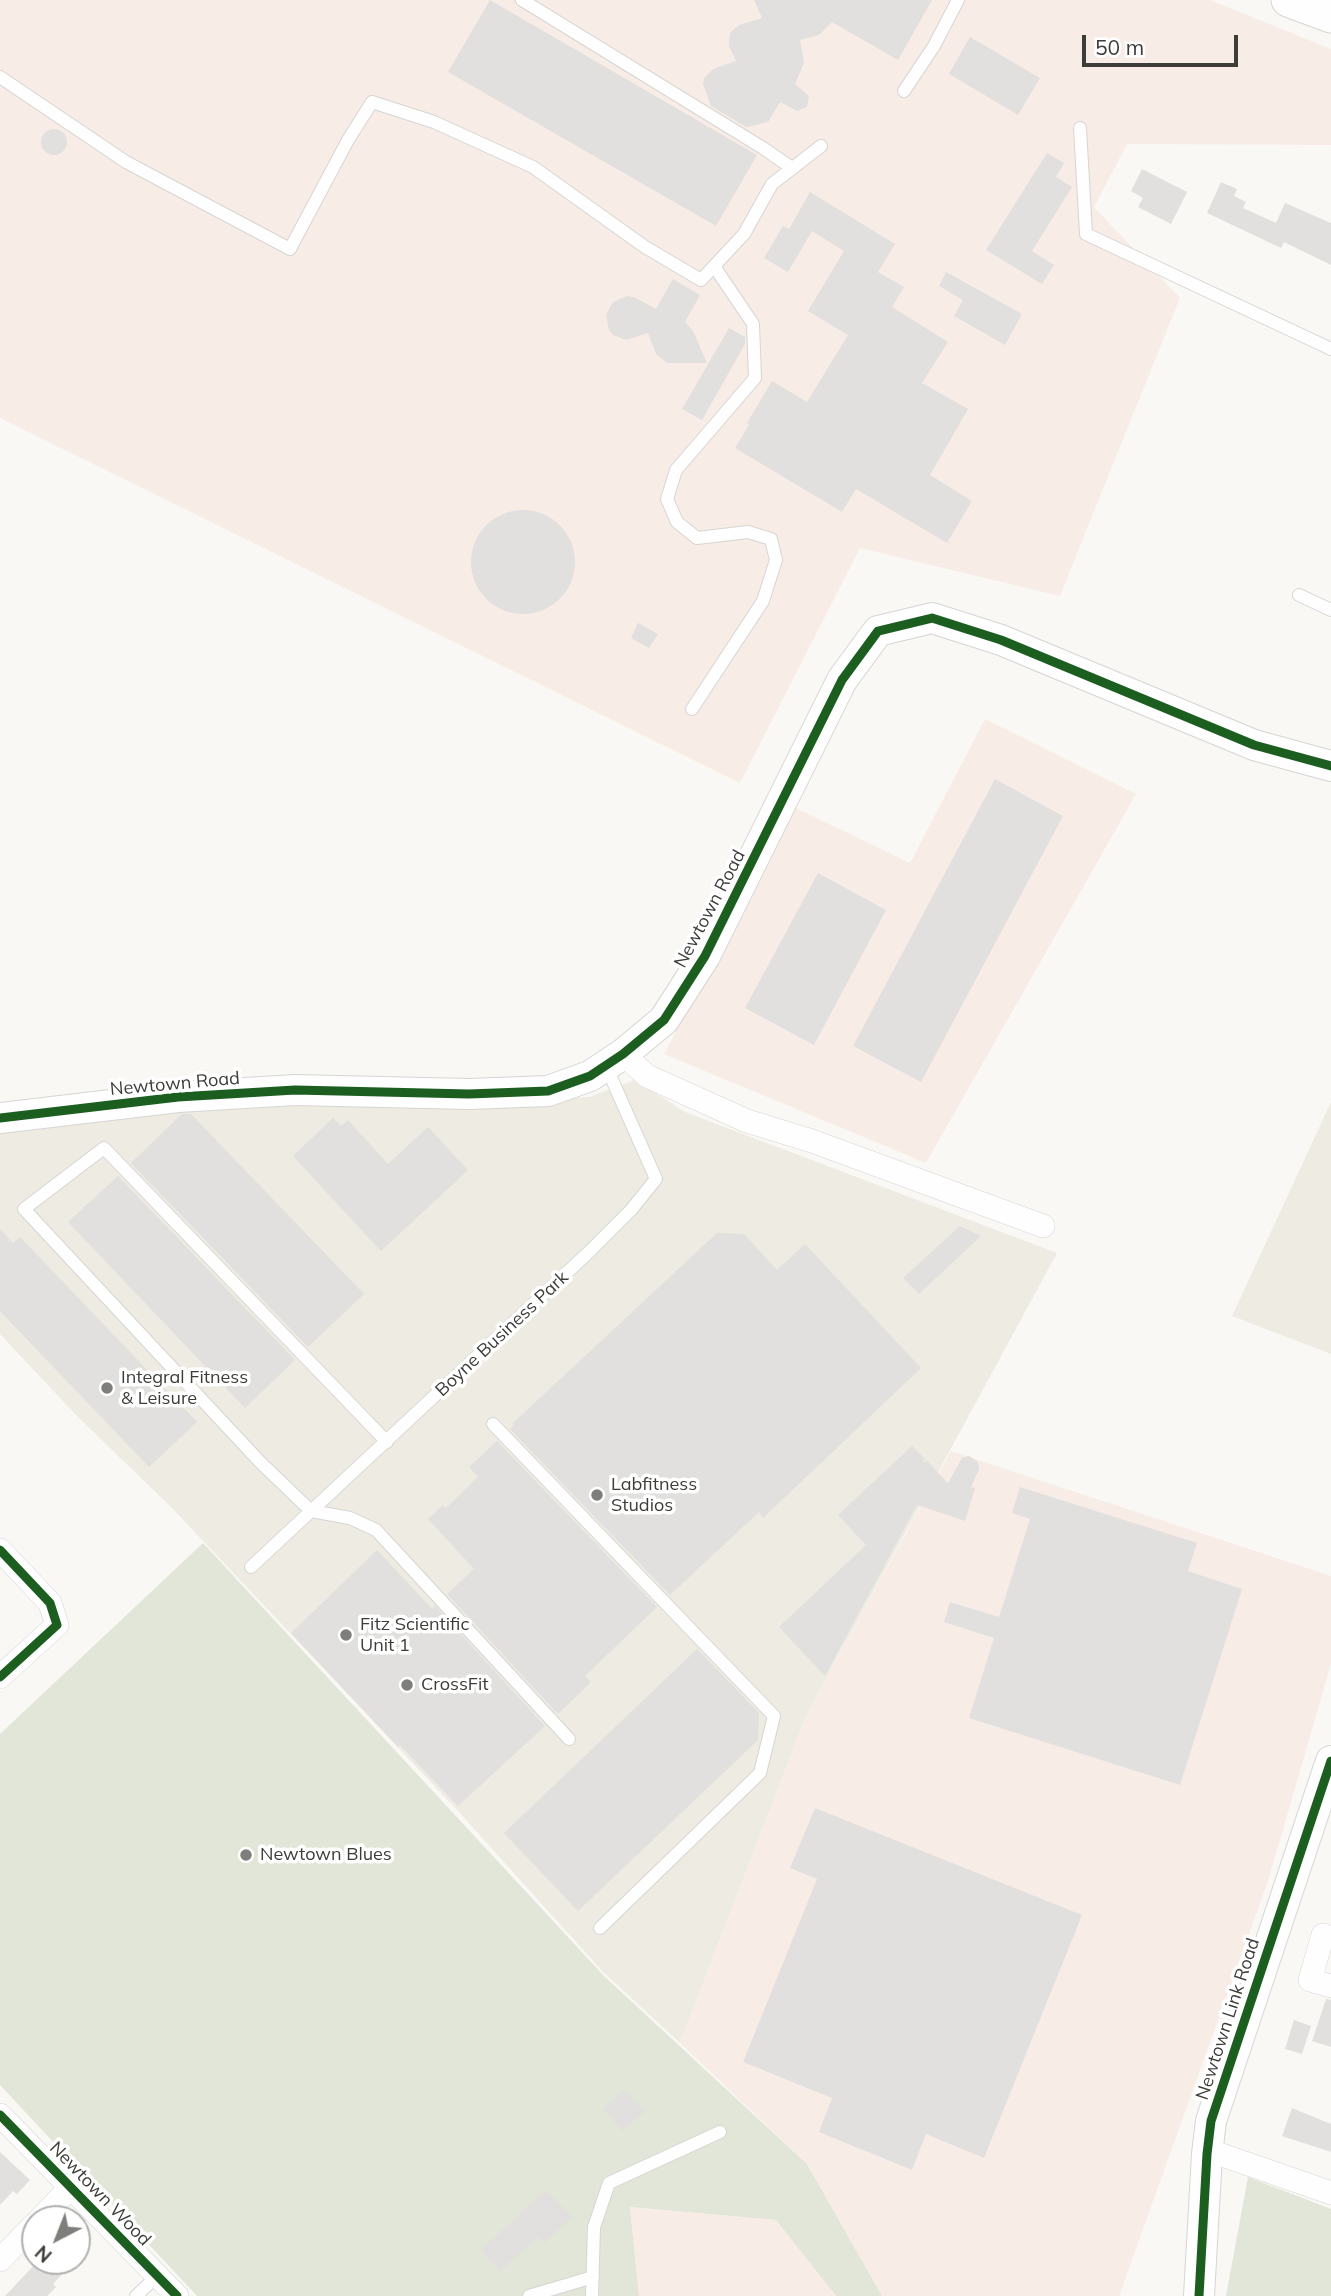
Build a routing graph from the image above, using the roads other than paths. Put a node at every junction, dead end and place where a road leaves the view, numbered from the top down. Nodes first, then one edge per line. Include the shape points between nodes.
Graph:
1 (522, 0) edge
2 (958, 0) edge
3 (1289, 0) edge
4 (1331, 16) edge
5 (0, 77) edge
6 (904, 91) dead end
7 (1080, 128) dead end
8 (821, 146) dead end
9 (792, 168) junction
10 (714, 266) junction
11 (1331, 349) edge
12 (1299, 595) dead end
13 (1331, 610) edge
14 (692, 709) dead end
15 (1331, 766) edge
16 (614, 1060) junction
17 (0, 1118) edge
18 (1043, 1226) dead end
19 (493, 1424) dead end
20 (387, 1442) junction
21 (311, 1511) junction
22 (0, 1550) edge
23 (251, 1567) dead end
24 (0, 1677) edge
25 (569, 1739) dead end
26 (1331, 1761) edge
27 (600, 1928) dead end
28 (1331, 1938) edge
29 (1331, 1986) edge
30 (0, 2115) edge
31 (720, 2132) dead end
32 (1207, 2154) junction
33 (71, 2187) junction
34 (1331, 2193) edge
35 (54, 2205) edge
36 (21, 2238) edge
37 (0, 2260) edge
38 (157, 2276) junction
39 (593, 2277) junction
40 (136, 2296) edge
41 (177, 2296) edge
42 (529, 2296) edge
43 (592, 2296) edge
44 (1199, 2296) edge

1 - 9 lane
2 - 6 lane
3 - 4 main road
5 - 10 lane via 126,162 290,249 372,102 434,122 533,167 645,247 701,280
7 - 11 lane via 1086,234
8 - 9 lane
9 - 10 lane via 772,184 744,234
10 - 14 lane via 753,324 755,378 676,470 667,499 677,522 697,538 748,532 771,540 776,560 763,601
12 - 13 lane
15 - 16 street, Newtown Road via 1255,745 1002,640 932,618 878,631 842,680 705,956 664,1020
16 - 17 street, Newtown Road via 590,1076 548,1091 295,1090 178,1097
16 - 18 street via 747,1121
16 - 20 lane, Boyne Business Park via 656,1179 590,1251
19 - 27 lane via 774,1716 760,1773
20 - 21 lane, Boyne Business Park
20 - 21 lane via 104,1149 24,1209
21 - 23 lane, Boyne Business Park
21 - 25 lane via 350,1518 376,1530
22 - 24 street via 50,1603 57,1625
26 - 32 street, Newtown Link Road via 1211,2121
28 - 29 street via 1323,1936 1310,1980
30 - 33 street, Newtown Wood
31 - 39 lane via 609,2183 594,2227
32 - 34 street via 1222,2155
32 - 44 street, Newtown Link Road
33 - 35 street, Newtown Wood
33 - 38 street, Newtown Wood
36 - 37 street
38 - 40 lane
38 - 41 street, Newtown Wood
39 - 42 lane
39 - 43 lane

